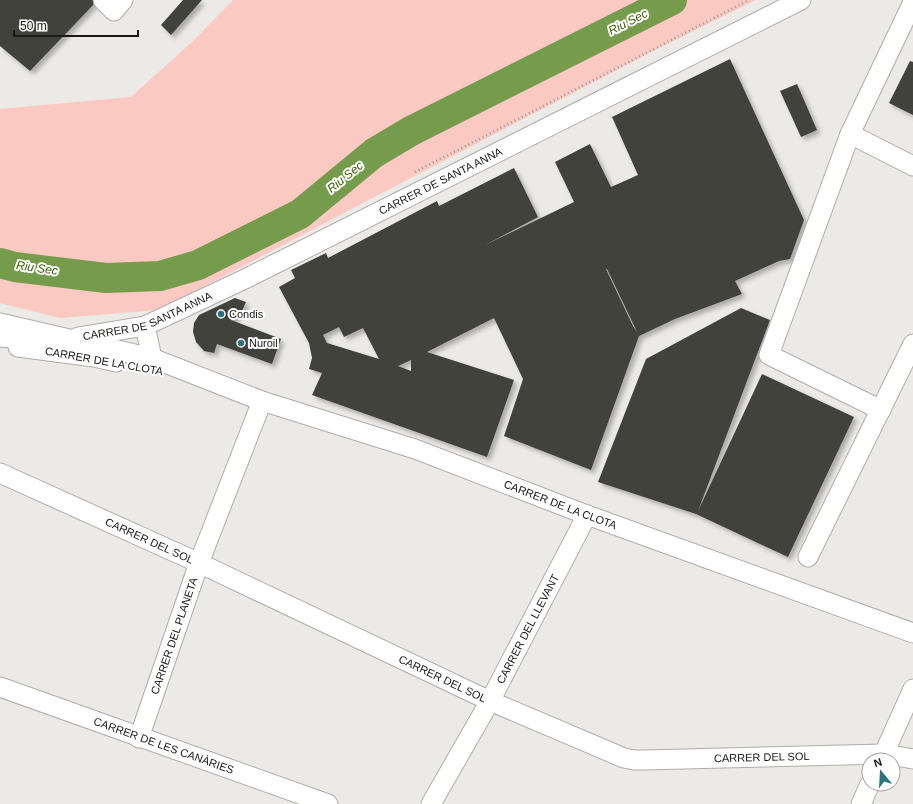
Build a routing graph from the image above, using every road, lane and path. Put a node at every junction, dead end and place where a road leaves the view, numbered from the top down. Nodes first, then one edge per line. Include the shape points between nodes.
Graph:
1 (102, 0) edge
2 (123, 0) edge
3 (749, 0) edge
4 (801, 0) edge
5 (913, 2) edge
6 (850, 134) junction
7 (913, 166) edge
8 (414, 172) dead end
9 (0, 323) edge
10 (145, 326) junction
11 (0, 337) edge
12 (71, 339) junction
13 (0, 344) edge
14 (913, 344) edge
15 (152, 358) junction
16 (207, 380) junction
17 (262, 401) junction
18 (881, 410) junction
19 (0, 473) edge
20 (587, 515) junction
21 (808, 557) dead end
22 (199, 563) junction
23 (913, 633) edge
24 (0, 687) edge
25 (913, 689) edge
26 (490, 701) junction
27 (140, 738) junction
28 (884, 752) edge
29 (861, 757) edge
30 (901, 758) edge
31 (913, 759) edge
32 (867, 792) edge
33 (328, 804) edge
34 (431, 804) edge
35 (862, 804) edge

1 - 2 street via 114,10
3 - 8 path
4 - 10 street, CARRER DE SANTA ANNA via 247,278
5 - 6 street
6 - 7 street
6 - 18 street via 769,355
9 - 12 street, CARRER DE LA CLOTA
10 - 12 street, CARRER DE SANTA ANNA
10 - 15 street, CARRER DE LA CLOTA
11 - 12 street
12 - 15 street, CARRER DE LA CLOTA
13 - 16 street, CARRER DE LA CLOTA via 94,358
14 - 18 street
15 - 16 street, CARRER DE LA CLOTA
16 - 17 street, CARRER DE LA CLOTA
17 - 20 street, CARRER DE LA CLOTA via 415,449
17 - 22 street, CARRER DEL PLANETA
18 - 21 street
19 - 22 street, CARRER DEL SOL
20 - 23 street, CARRER DE LA CLOTA
20 - 26 street, CARRER DEL LLEVANT
22 - 26 street, CARRER DEL SOL
22 - 27 street, CARRER DEL PLANETA
24 - 27 street, CARRER DE LES CANÀRIES
25 - 28 street
26 - 29 street, CARRER DEL SOL via 634,760
26 - 34 street, CARRER DEL LLEVANT
27 - 33 street, CARRER DE LES CANÀRIES
30 - 31 street, CARRER DEL SOL
32 - 35 street

